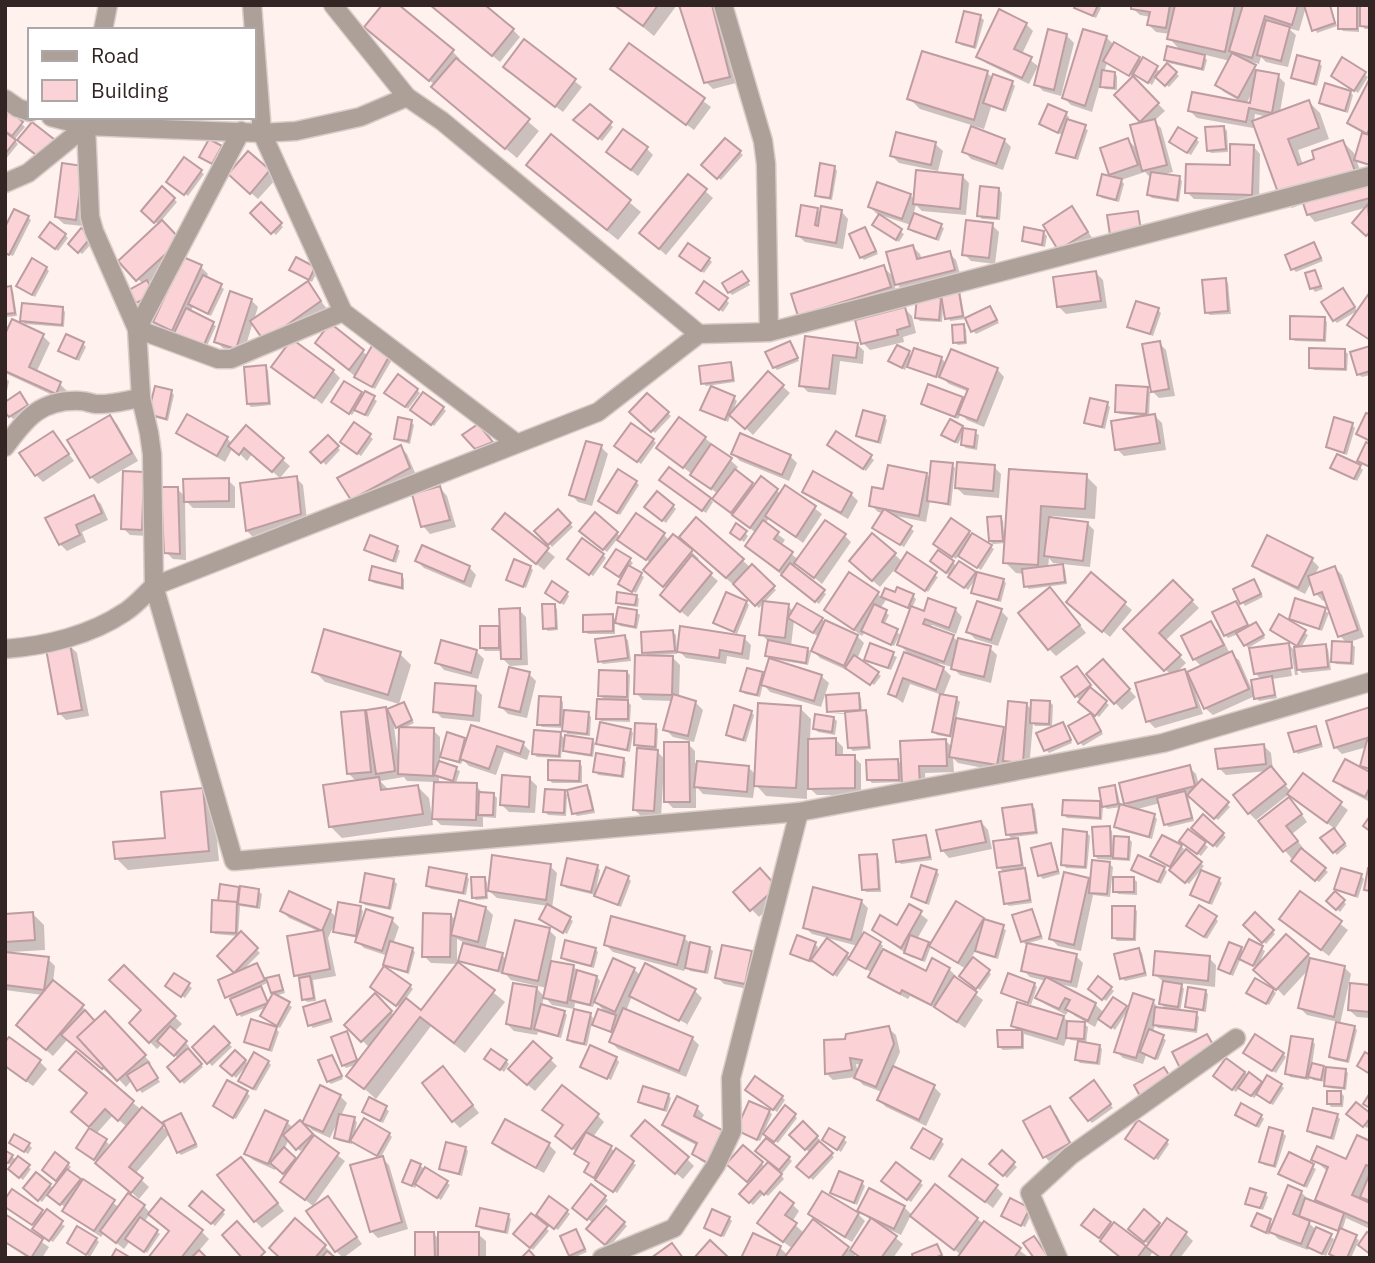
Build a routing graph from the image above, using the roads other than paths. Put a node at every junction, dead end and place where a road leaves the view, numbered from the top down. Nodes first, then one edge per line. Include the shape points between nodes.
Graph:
1 (108, 5) edge
2 (252, 5) edge
3 (333, 5) edge
4 (723, 5) edge
5 (103, 28) edge
6 (254, 28) edge
7 (256, 56) edge
8 (407, 97) junction
9 (5, 99) edge
10 (28, 111) edge
11 (65, 119) edge
12 (87, 122) edge
13 (241, 131) junction
14 (262, 133) junction
15 (1370, 176) edge
16 (5, 183) edge
17 (343, 312) junction
18 (137, 329) junction
19 (769, 332) junction
20 (699, 334) junction
21 (141, 398) junction
22 (516, 443) junction
23 (5, 447) edge
24 (154, 586) junction
25 (5, 649) edge
26 (1370, 682) edge
27 (799, 812) junction
28 (1236, 1038) dead end
29 (602, 1258) edge
30 (1058, 1258) edge

1 - 5 street
2 - 6 street
3 - 8 street
4 - 19 street via 766,164
7 - 14 street
8 - 14 street via 360,117 296,131
8 - 20 street
9 - 10 street
11 - 12 street
12 - 13 street
12 - 16 street via 28,173
12 - 18 street via 93,231
13 - 14 street
13 - 18 street
14 - 17 street
15 - 19 street
17 - 18 street via 231,359 218,359
17 - 22 street
18 - 21 street
19 - 20 street
20 - 22 street via 598,412
21 - 23 street via 97,404 81,401 35,411
21 - 24 street via 152,454
22 - 24 street
24 - 25 street via 126,611 87,632
24 - 27 street via 234,861
26 - 27 street via 1163,743
27 - 29 street via 731,1078 732,1131 674,1228
28 - 30 street via 1070,1156 1030,1193

